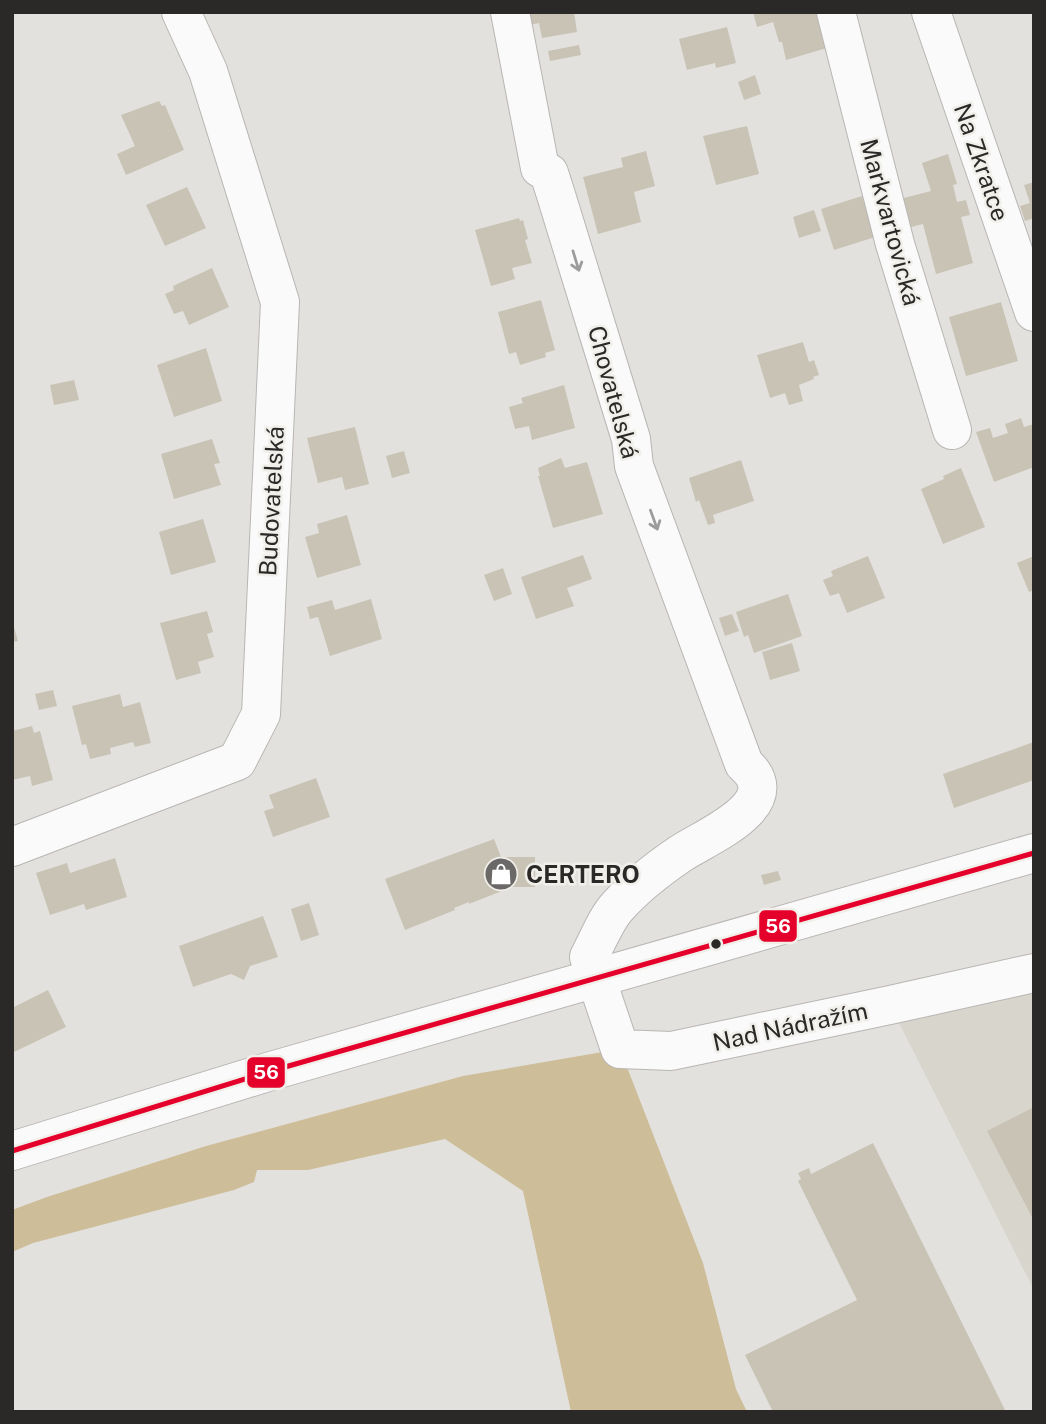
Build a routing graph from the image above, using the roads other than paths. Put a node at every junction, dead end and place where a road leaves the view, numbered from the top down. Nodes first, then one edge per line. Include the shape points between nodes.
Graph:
1 (181, 12) edge
2 (510, 12) edge
3 (836, 12) edge
4 (931, 12) edge
5 (1034, 312) edge
6 (952, 430) dead end
7 (12, 847) edge
8 (1034, 853) edge
9 (1034, 973) edge
10 (595, 978) junction
11 (12, 1151) edge

1 - 7 street, Budovatelská via 208,71 280,302 261,713 237,761
2 -> 10 street, Chovatelská via 540,168 550,183 631,439 634,466 744,764 754,772 757,791 749,809 730,825 682,853 616,907 589,957
3 - 6 street, Markvartovická via 895,244
4 - 5 street, Na Zkratce
8 - 10 street
9 - 10 street, Nad Nádražím via 671,1051 620,1049
10 - 11 street

